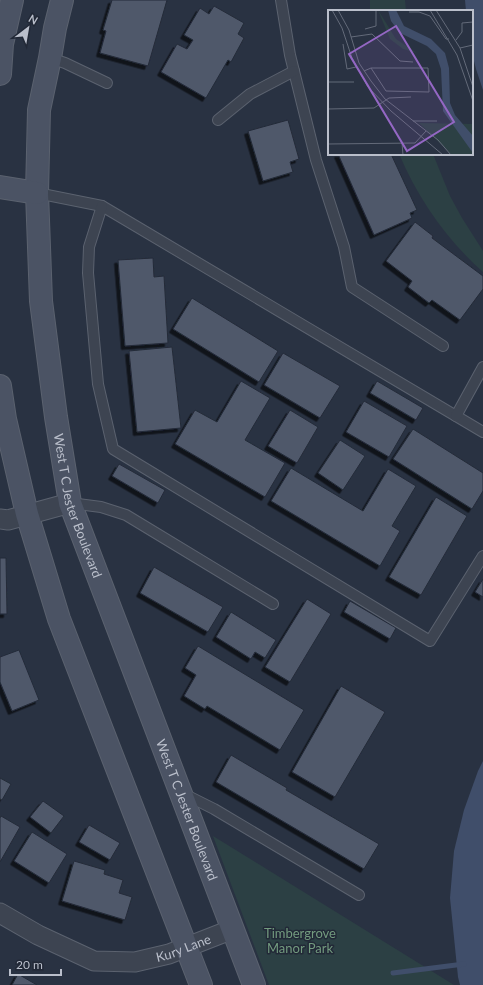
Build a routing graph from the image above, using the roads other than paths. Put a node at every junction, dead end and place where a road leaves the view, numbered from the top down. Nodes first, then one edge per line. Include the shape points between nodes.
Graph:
1 (12, 0) edge
2 (62, 0) edge
3 (281, 0) edge
4 (50, 58) junction
5 (294, 71) junction
6 (0, 74) edge
7 (107, 83) dead end
8 (218, 120) dead end
9 (0, 187) edge
10 (37, 193) junction
11 (102, 206) junction
12 (443, 346) dead end
13 (483, 368) edge
14 (0, 386) edge
15 (456, 416) junction
16 (483, 432) edge
17 (70, 503) junction
18 (27, 514) junction
19 (0, 519) edge
20 (483, 556) edge
21 (274, 604) dead end
22 (181, 792) junction
23 (359, 895) dead end
24 (0, 913) edge
25 (233, 929) junction
26 (187, 947) junction
27 (201, 985) edge
28 (254, 985) edge

1 - 6 main road via 2,44
2 - 4 main road, West T C Jester Boulevard
3 - 5 lane
4 - 7 lane
4 - 10 main road, West T C Jester Boulevard via 38,110
5 - 8 lane via 250,94
5 - 12 lane via 316,160 344,247 352,287
9 - 10 main road
10 - 11 lane
10 - 17 main road, West T C Jester Boulevard via 41,301
11 - 15 lane
11 - 20 lane via 89,247 88,273 98,384 113,449 430,641
13 - 15 lane
14 - 18 main road
15 - 16 lane
17 - 18 street
17 - 21 lane via 101,507 126,516
17 - 22 main road, West T C Jester Boulevard
18 - 19 street via 8,520
18 - 26 main road via 59,619
22 - 23 lane
22 - 25 main road, West T C Jester Boulevard
24 - 26 street, Kury Lane via 38,935 94,961 136,962
25 - 26 street, Kury Lane
25 - 28 main road, West T C Jester Boulevard
26 - 27 main road

